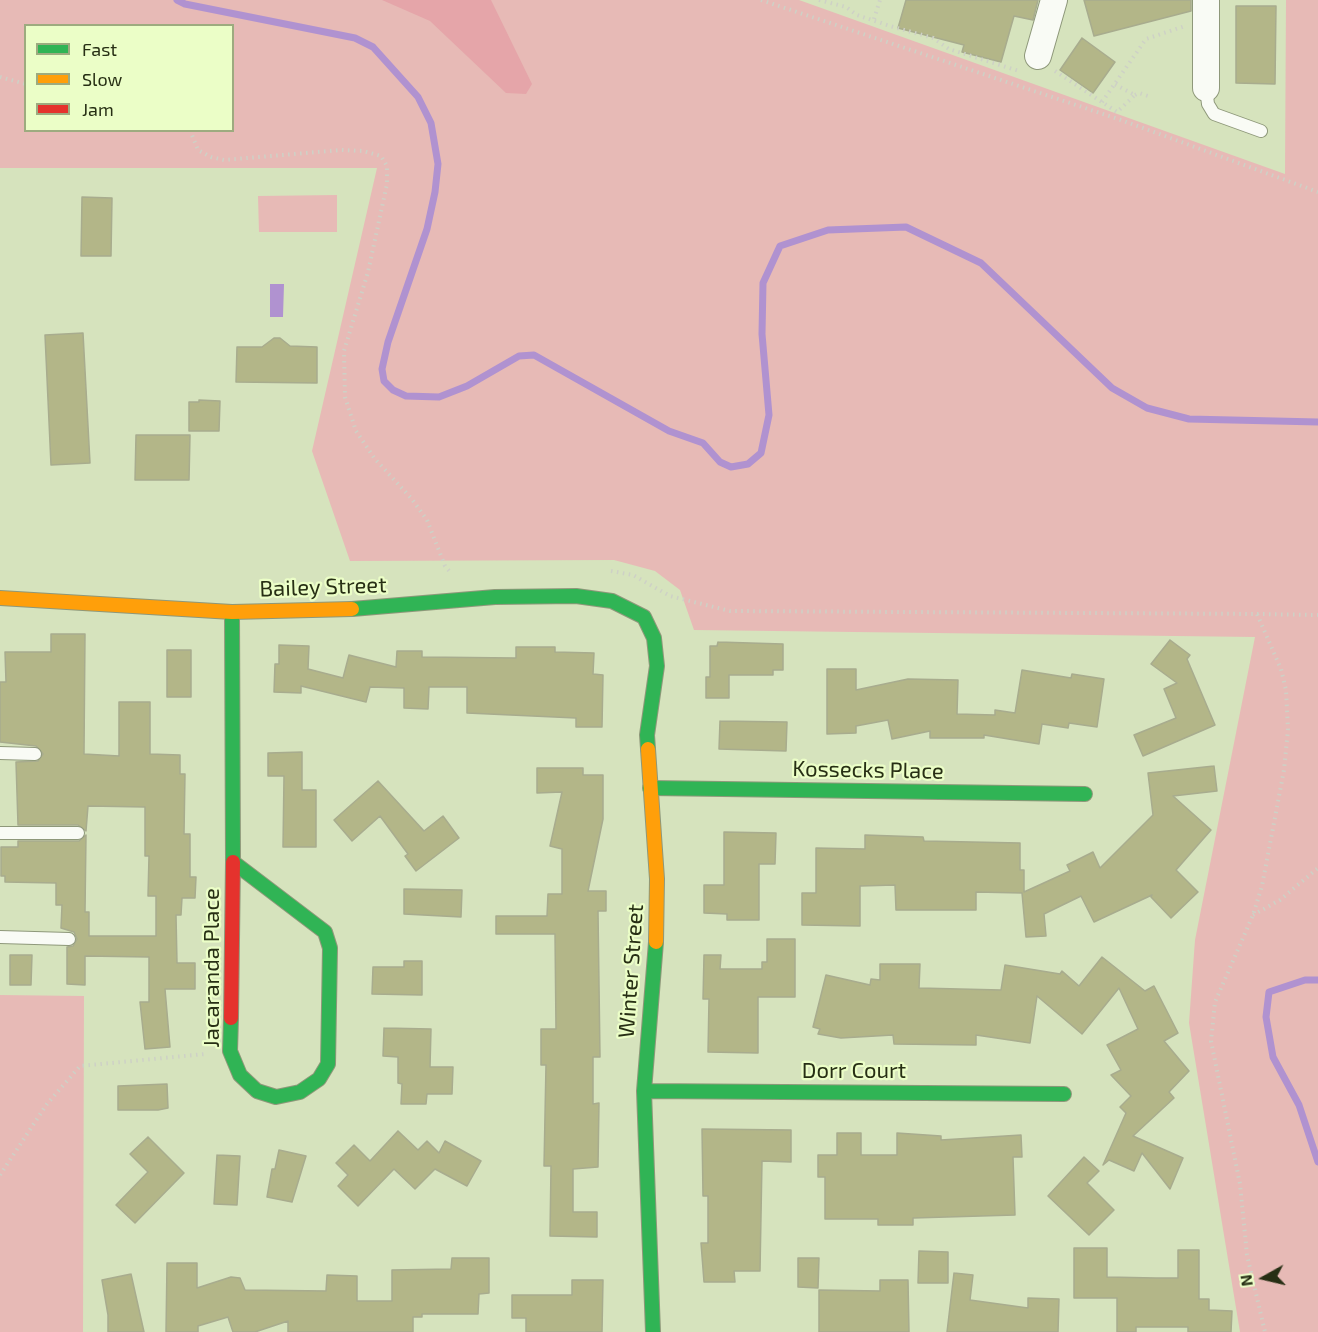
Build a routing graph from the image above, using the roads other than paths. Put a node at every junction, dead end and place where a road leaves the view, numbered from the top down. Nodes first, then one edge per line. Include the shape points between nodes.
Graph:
1 (1054, 0) edge
2 (1206, 10) edge
3 (1037, 66) road end
4 (1206, 88) joint
5 (1261, 131) dead end
6 (0, 598) edge
7 (232, 612) junction
8 (644, 617) joint
9 (0, 753) edge
10 (35, 754) dead end
11 (650, 788) junction
12 (1085, 794) dead end
13 (0, 832) edge
14 (78, 833) dead end
15 (233, 862) junction
16 (0, 937) edge
17 (69, 939) dead end
18 (644, 1091) junction
19 (1064, 1094) dead end
20 (653, 1332) edge

1 - 3 street
2 - 4 street
4 - 5 lane via 1214,114
6 - 7 street, Bailey Street
7 - 8 street, Bailey Street via 576,596 612,601
7 - 15 street, Jacaranda Place
8 - 11 street, Winter Street via 654,638 657,666 647,735
9 - 10 lane
11 - 12 street, Kossecks Place
11 - 18 street, Winter Street via 657,924
13 - 14 lane
15 - 15 street, Jacaranda Place via 324,932 331,963 328,1064 319,1079 300,1092 276,1097 257,1091 240,1075 230,1051
16 - 17 lane
18 - 19 street, Dorr Court
18 - 20 street, Winter Street

